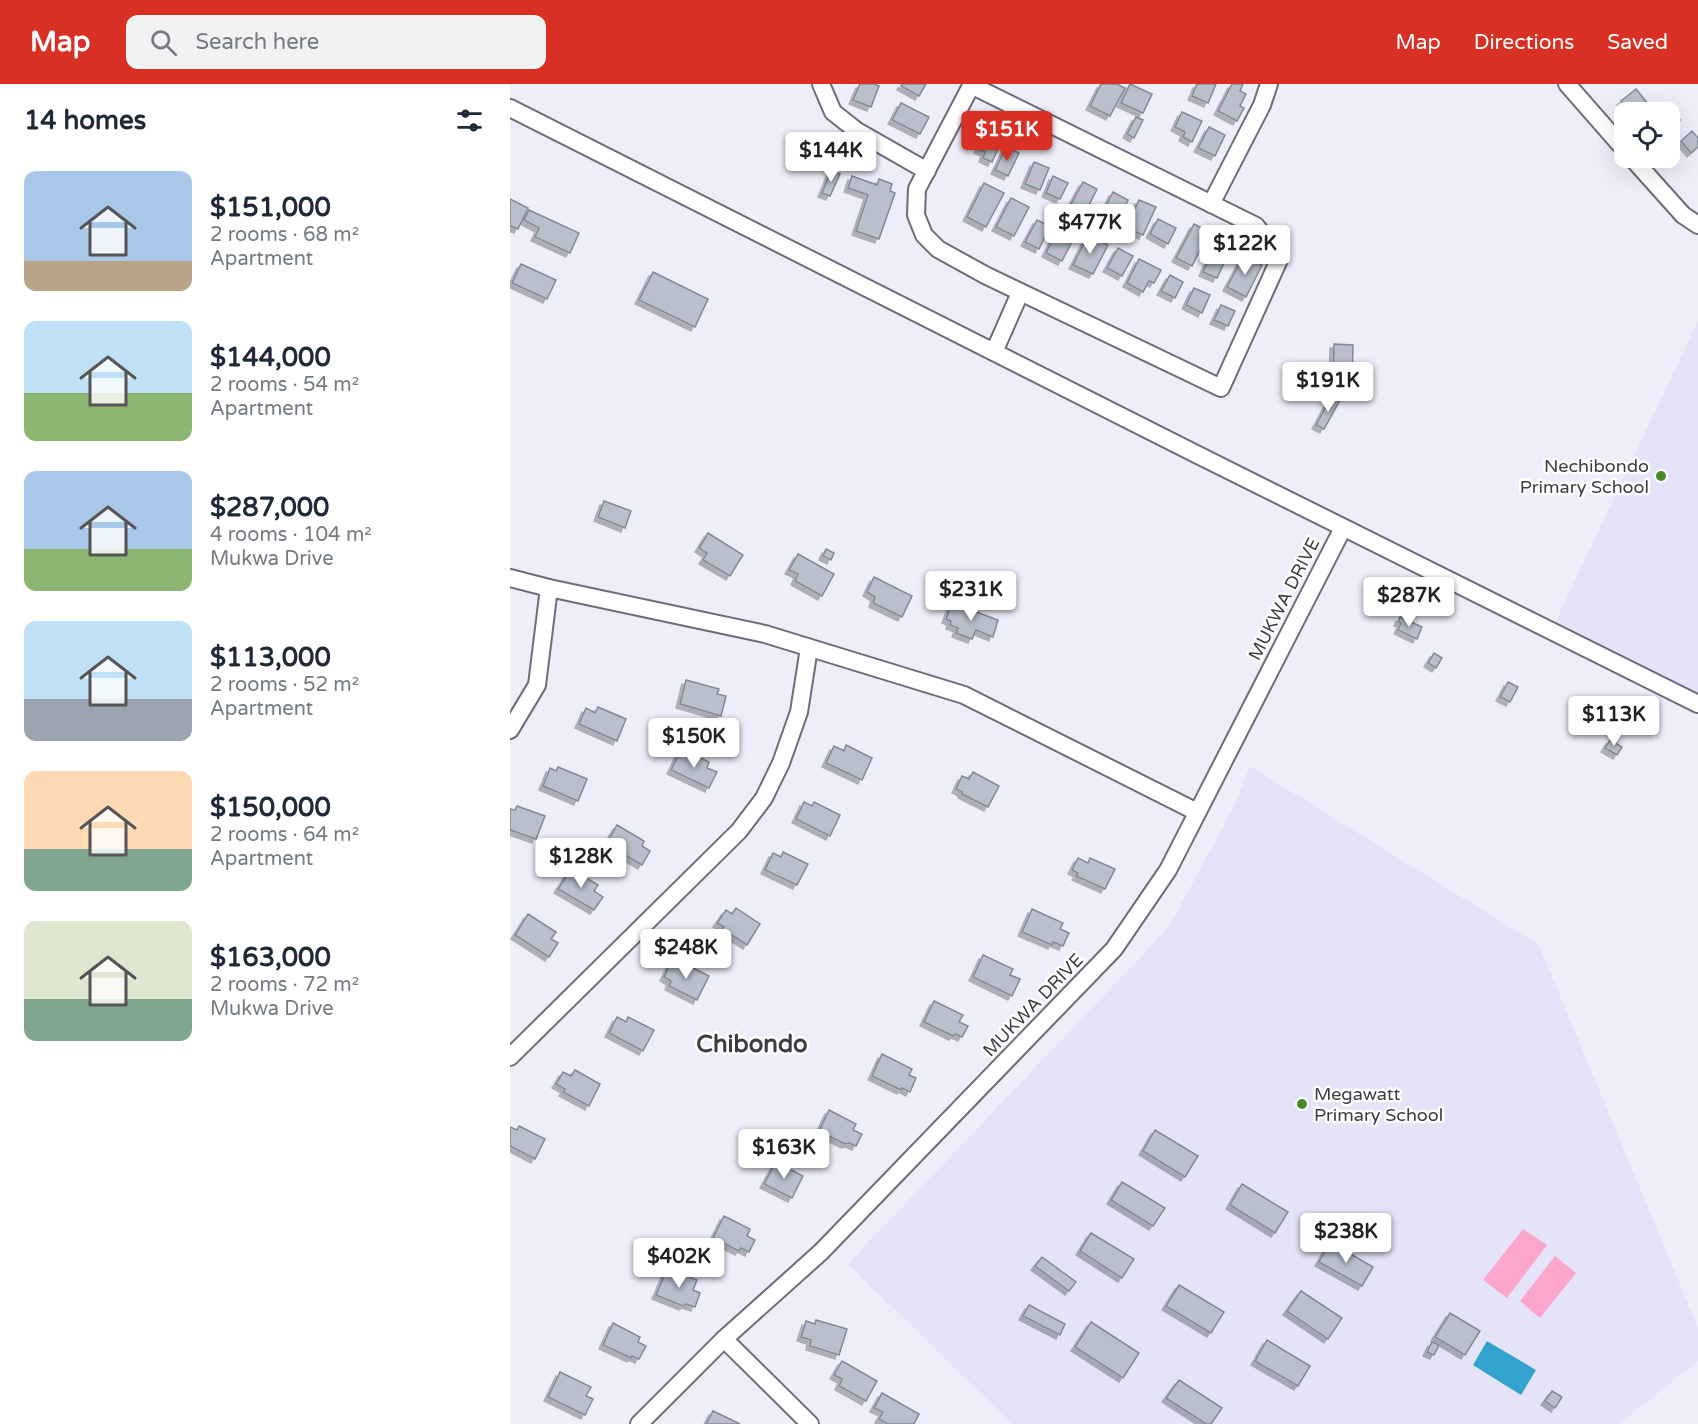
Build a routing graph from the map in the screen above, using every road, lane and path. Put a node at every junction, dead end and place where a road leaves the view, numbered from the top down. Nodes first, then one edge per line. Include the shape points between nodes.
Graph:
1 (822, 84) edge
2 (1269, 84) edge
3 (1567, 84) edge
4 (972, 85) edge
5 (510, 108) edge
6 (1614, 138) edge
7 (1641, 168) edge
8 (927, 171) junction
9 (1211, 204) junction
10 (1698, 225) edge
11 (1020, 293) junction
12 (994, 352) junction
13 (1342, 528) junction
14 (510, 578) edge
15 (549, 588) junction
16 (809, 648) junction
17 (1698, 704) edge
18 (510, 730) edge
19 (1197, 812) junction
20 (510, 1057) edge
21 (724, 1339) junction
22 (639, 1424) edge
23 (810, 1424) edge

1 - 8 street via 833,112 857,131
2 - 9 street
3 - 6 street
4 - 8 street
4 - 9 street
5 - 12 street
7 - 10 street via 1683,215
8 - 11 street via 917,189 916,215 924,235 938,249
9 - 11 street via 1256,226 1278,262 1221,388
11 - 12 street
12 - 13 street
13 - 17 street
13 - 19 street, MUKWA DRIVE
14 - 15 street
15 - 16 street via 765,634
15 - 18 street via 537,685
16 - 19 street via 964,695
16 - 20 street via 799,712 765,798 739,831
19 - 21 street, MUKWA DRIVE via 1168,870 1113,950 821,1252
21 - 22 street, MUKWA DRIVE
21 - 23 street

